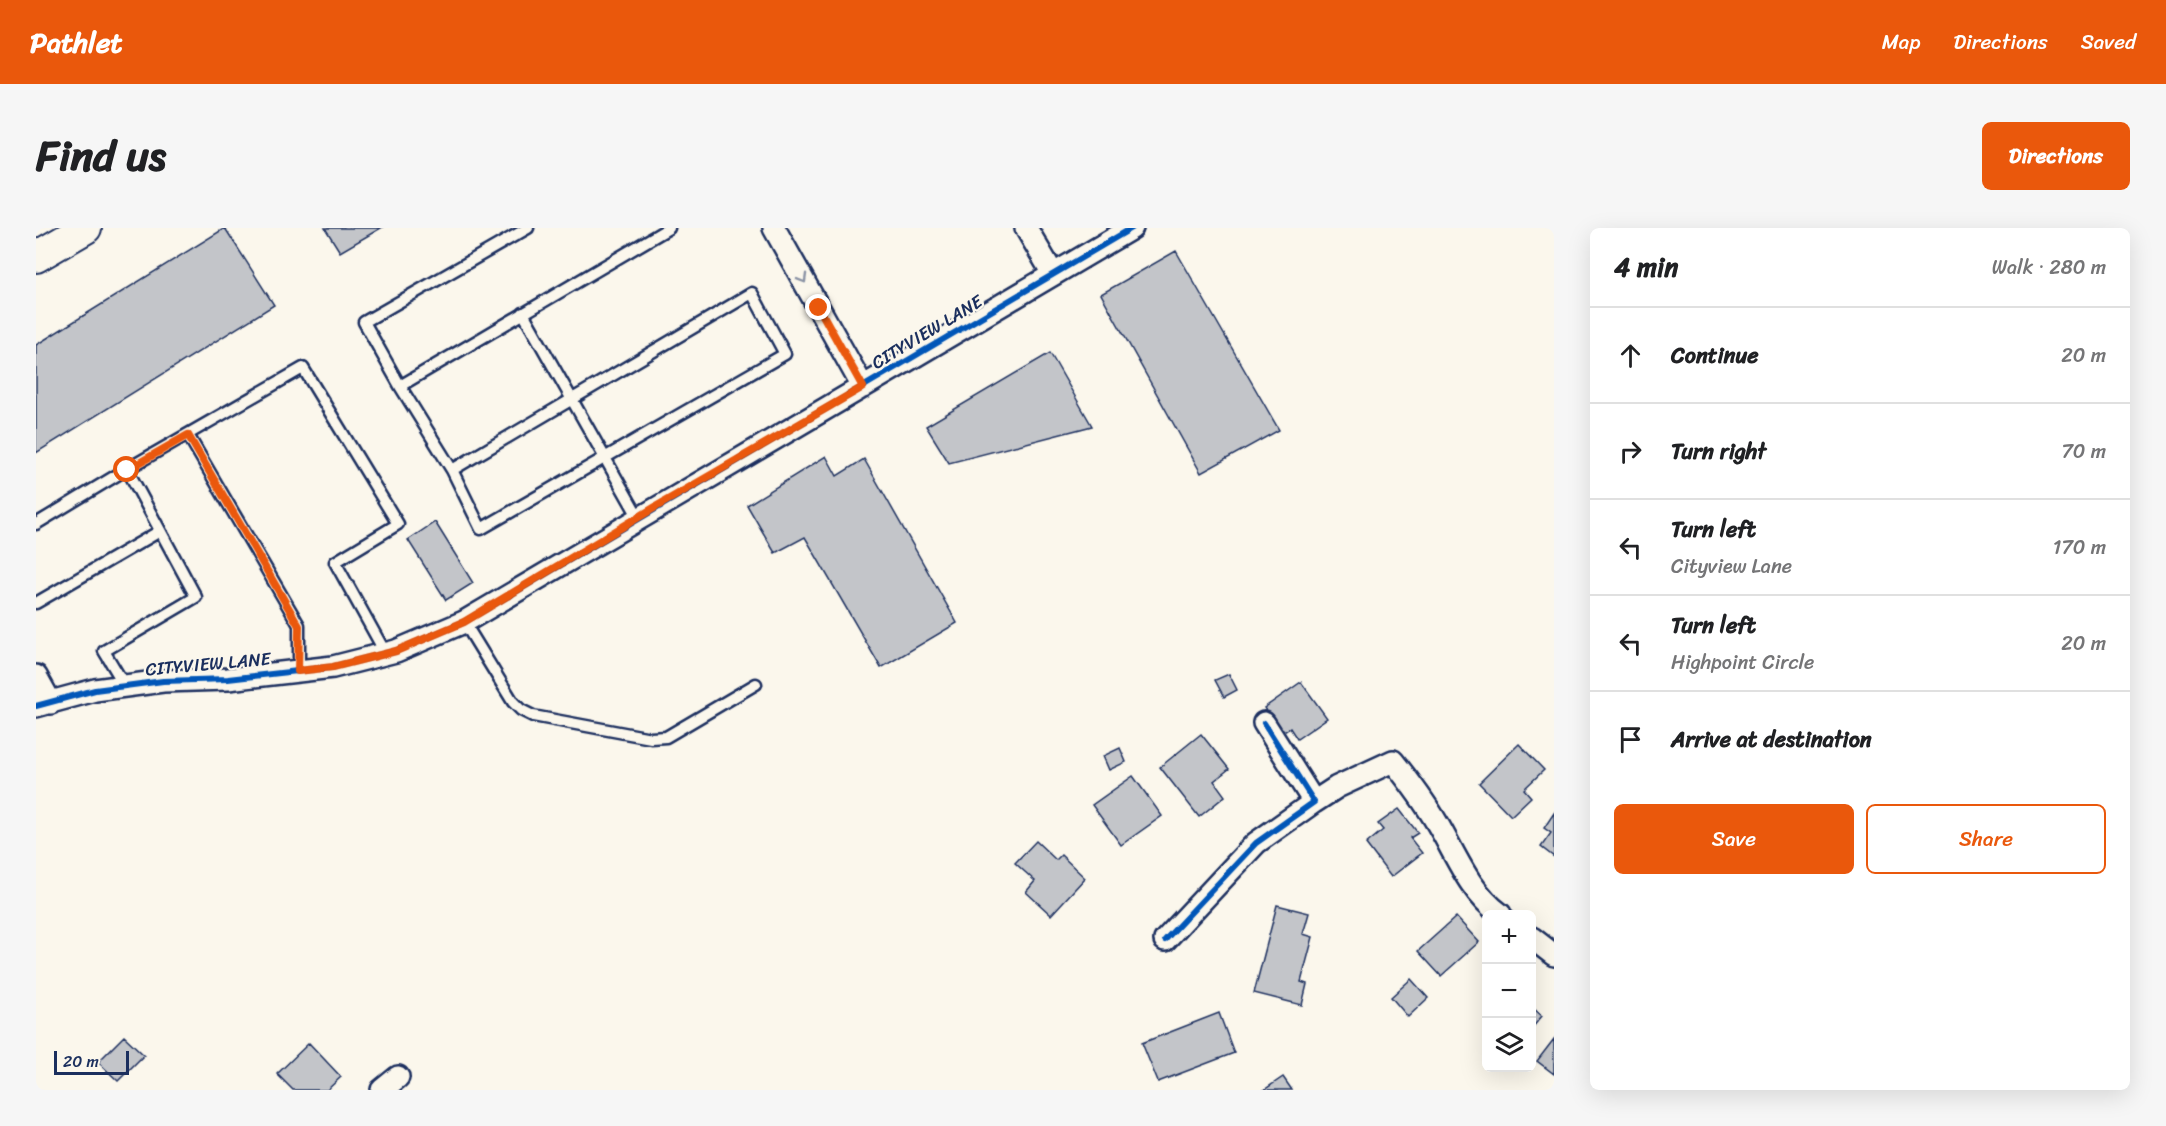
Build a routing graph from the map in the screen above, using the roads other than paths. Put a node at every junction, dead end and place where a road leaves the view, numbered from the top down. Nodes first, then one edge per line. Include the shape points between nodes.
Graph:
1 (87, 228) edge
2 (528, 228) edge
3 (669, 228) edge
4 (774, 228) edge
5 (1026, 228) edge
6 (1132, 228) edge
7 (36, 257) edge
8 (1053, 274) junction
9 (523, 313) junction
10 (400, 386) junction
11 (863, 387) junction
12 (572, 400) junction
13 (188, 435) junction
14 (604, 458) junction
15 (127, 470) junction
16 (452, 471) junction
17 (639, 518) junction
18 (36, 524) edge
19 (160, 531) junction
20 (36, 603) edge
21 (464, 622) junction
22 (386, 654) junction
23 (298, 671) junction
24 (36, 676) edge
25 (756, 684) dead end
26 (125, 686) junction
27 (44, 705) edge
28 (1264, 723) dead end
29 (1314, 802) junction
30 (1494, 910) edge
31 (1165, 940) dead end
32 (1536, 941) edge
33 (1554, 955) edge

1 - 7 main road
2 - 10 lane via 364,322
3 - 9 lane
4 -> 11 street
5 - 8 street
6 - 8 street, CITYVIEW LANE
8 - 11 street, CITYVIEW LANE
9 - 10 lane
9 - 12 lane
10 - 16 lane
11 - 17 street, CITYVIEW LANE
12 - 14 lane
12 - 14 lane via 752,293 785,354
12 - 16 lane
13 - 15 lane
13 - 22 lane via 303,368 398,524 335,562
13 - 23 lane via 299,626
14 - 16 lane via 481,529
14 - 17 lane
15 - 18 lane
15 - 19 lane
17 - 21 street, CITYVIEW LANE
19 - 20 lane
19 - 26 lane via 196,597 104,651
21 - 22 street, CITYVIEW LANE
21 - 25 lane via 513,702 533,716 651,738 666,737
22 - 23 street, CITYVIEW LANE
23 - 26 street, CITYVIEW LANE
24 - 27 street
26 - 27 street, CITYVIEW LANE
28 - 29 street
29 - 30 street via 1393,761 1431,814 1457,863
29 - 31 street via 1256,843
32 - 33 street

